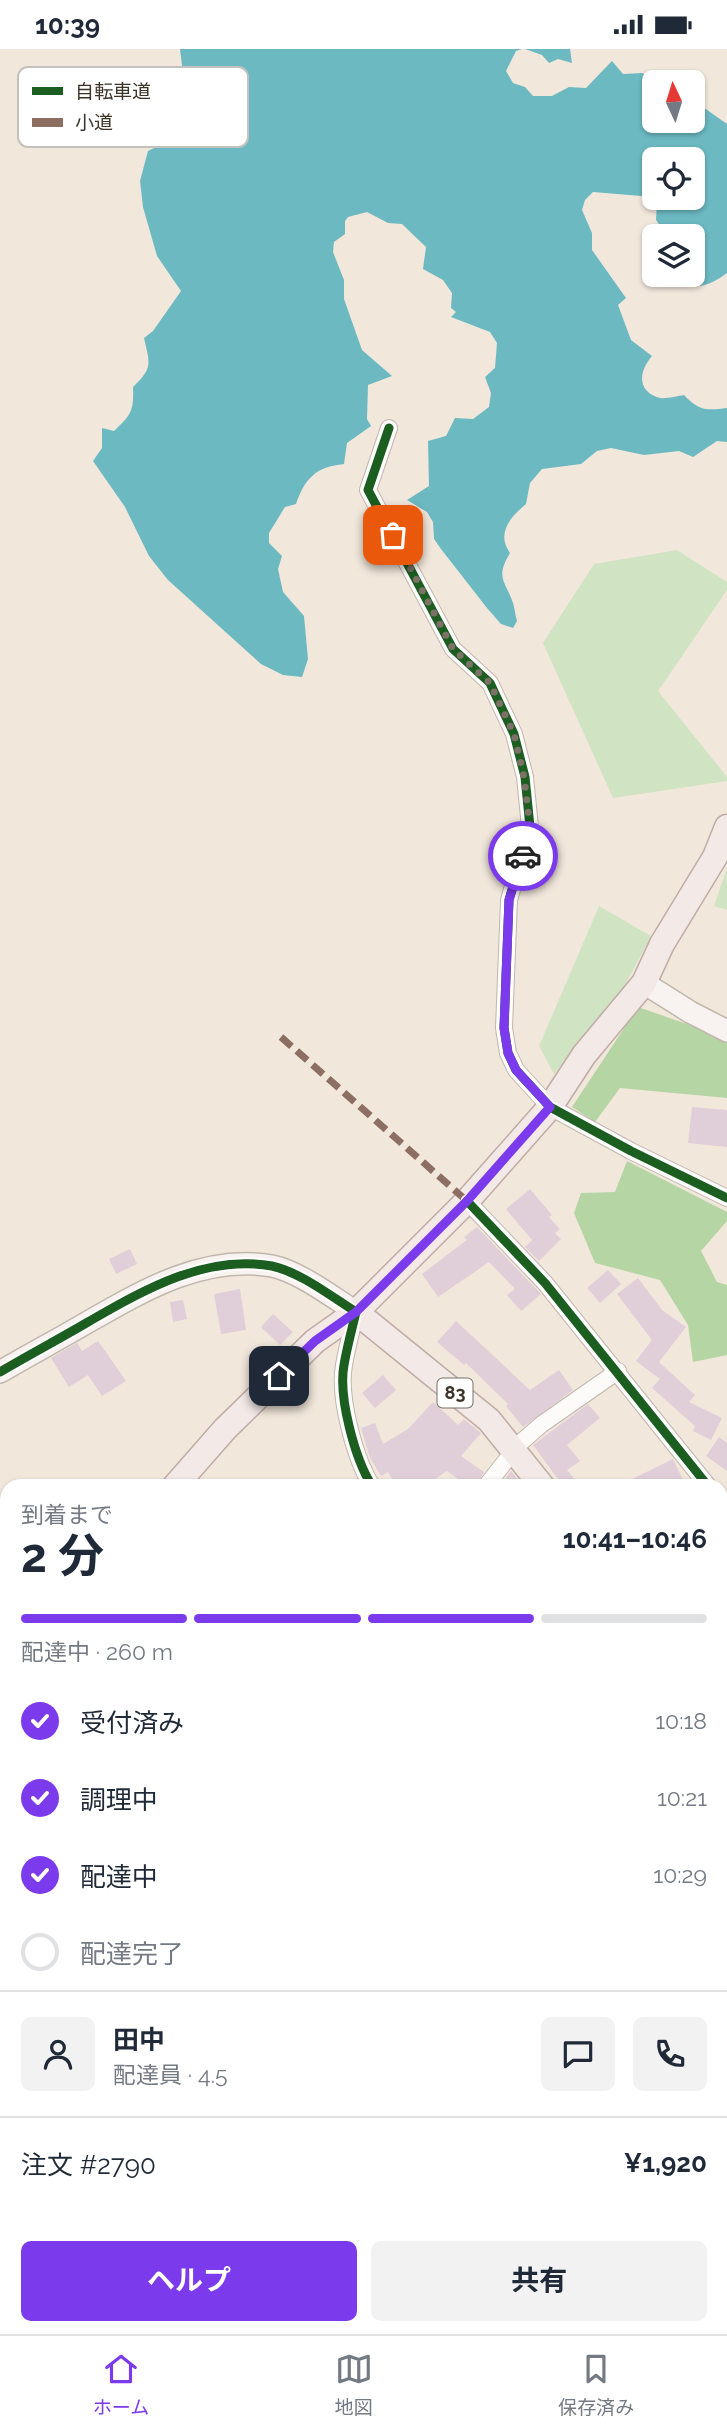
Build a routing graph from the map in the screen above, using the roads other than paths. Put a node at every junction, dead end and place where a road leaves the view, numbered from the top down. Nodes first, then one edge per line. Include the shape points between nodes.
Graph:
1 (389, 428) dead end
2 (725, 836) edge
3 (644, 982) junction
4 (727, 1031) edge
5 (550, 1107) junction
6 (727, 1198) edge
7 (467, 1201) junction
8 (356, 1312) junction
9 (618, 1371) junction
10 (0, 1372) edge
11 (513, 1449) junction
12 (181, 1479) edge
13 (368, 1479) edge
14 (491, 1479) edge
15 (537, 1479) edge
16 (703, 1479) edge

1 - 5 street via 368,490 453,649 490,683 514,734 530,827 509,900 504,1028 516,1070
2 - 3 main road
3 - 4 street
3 - 5 main road via 584,1055
5 - 6 street
5 - 7 main road
7 - 8 main road
7 - 9 street via 545,1283
8 - 10 street via 273,1266 222,1264 149,1288
8 - 11 main road, 83 via 489,1420
8 - 12 main road via 315,1341
8 - 13 street via 343,1368 347,1416
9 - 11 street
9 - 16 street
11 - 14 street
11 - 15 main road, 83

